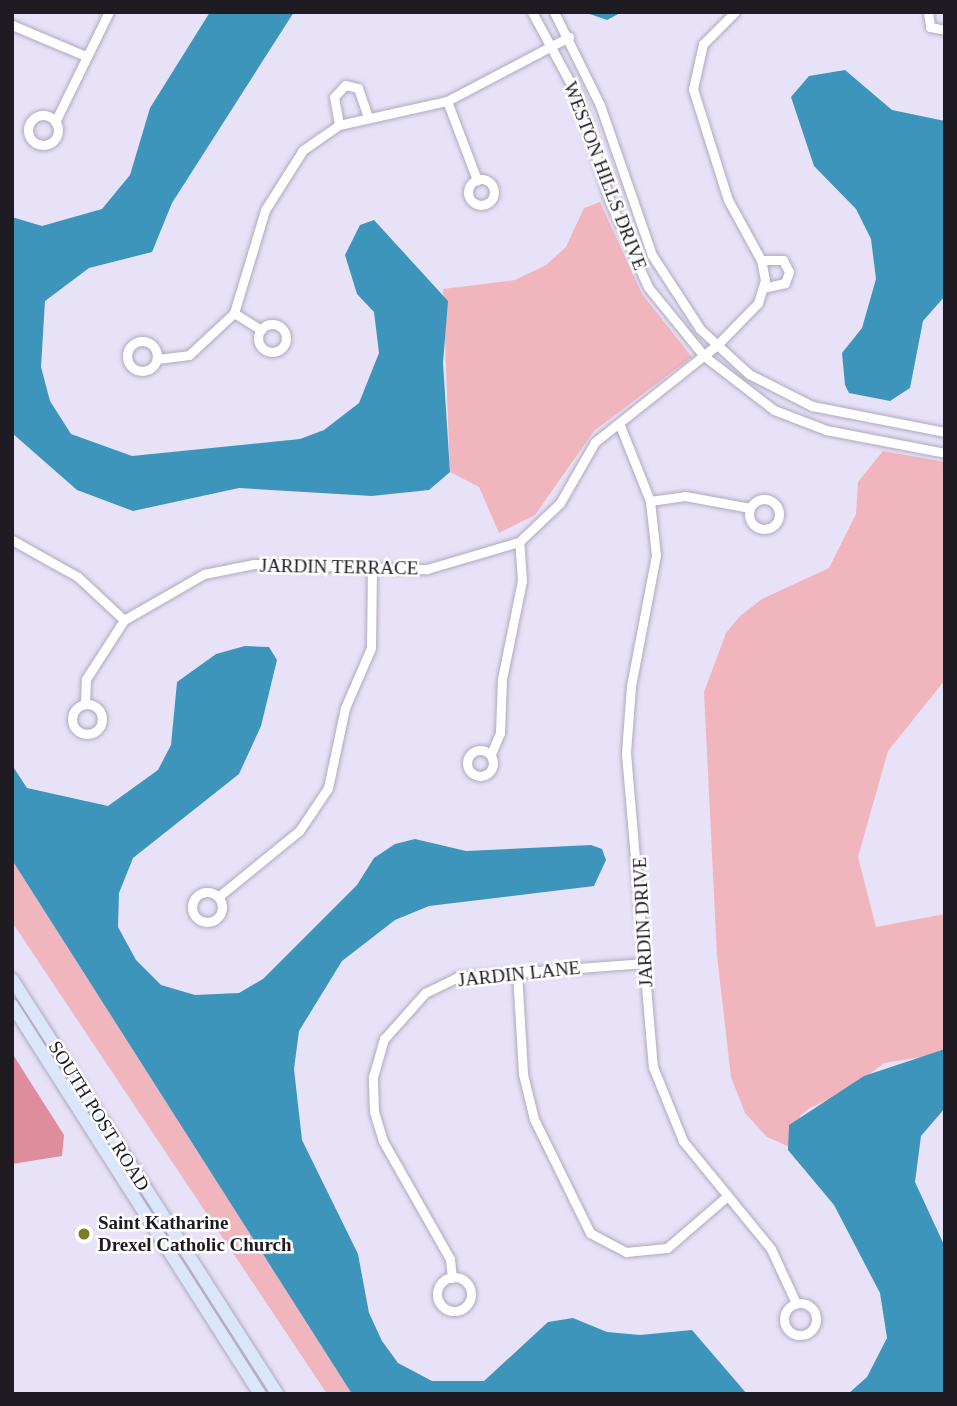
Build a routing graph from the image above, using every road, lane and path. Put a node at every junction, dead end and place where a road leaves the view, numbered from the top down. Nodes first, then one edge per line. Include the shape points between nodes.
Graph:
1 (109, 12) edge
2 (532, 12) edge
3 (554, 12) edge
4 (735, 12) edge
5 (928, 12) edge
6 (12, 25) edge
7 (945, 30) edge
8 (569, 37) junction
9 (551, 46) junction
10 (83, 55) junction
11 (447, 101) junction
12 (368, 117) junction
13 (55, 122) dead end
14 (339, 125) junction
15 (477, 180) dead end
16 (761, 260) junction
17 (764, 288) junction
18 (234, 313) junction
19 (261, 330) dead end
20 (717, 345) junction
21 (704, 356) junction
22 (157, 359) dead end
23 (619, 423) junction
24 (945, 432) edge
25 (945, 453) edge
26 (650, 501) junction
27 (750, 508) dead end
28 (12, 540) edge
29 (519, 542) junction
30 (372, 571) junction
31 (124, 620) junction
32 (85, 704) dead end
33 (491, 754) dead end
34 (218, 897) dead end
35 (644, 963) junction
36 (517, 972) junction
37 (12, 979) edge
38 (12, 1005) edge
39 (142, 1183) junction
40 (127, 1192) junction
41 (726, 1197) junction
42 (452, 1278) dead end
43 (796, 1303) dead end
44 (260, 1394) edge
45 (277, 1394) edge

1 - 10 street
2 - 9 street, WESTON HILLS DRIVE
3 - 8 street, WESTON HILLS DRIVE
4 - 16 street via 703,44 693,89 728,200
5 - 7 street via 930,27
6 - 10 street
8 - 9 street
8 - 20 street, WESTON HILLS DRIVE via 652,256 671,291
9 - 11 street
9 - 21 street, WESTON HILLS DRIVE via 578,97 610,202 648,287
10 - 13 street via 69,102
11 - 12 street
11 - 15 street
12 - 14 street
12 - 14 street via 358,88 345,85 334,97
14 - 18 street via 303,150 281,178
16 - 17 street
16 - 17 street, JARDIN TERRACE via 783,260 789,272 785,283
17 - 20 street, JARDIN TERRACE
18 - 19 street
18 - 22 street via 188,355
20 - 21 street, JARDIN TERRACE
20 - 24 street, WESTON HILLS DRIVE via 749,374 812,406
21 - 23 street, JARDIN TERRACE
21 - 25 street, WESTON HILLS DRIVE via 774,410 825,430
23 - 26 street, JARDIN DRIVE
23 - 29 street, JARDIN TERRACE via 581,460 560,503
26 - 27 street via 685,496
26 - 35 street, JARDIN DRIVE via 656,555 631,686 626,753
28 - 31 street via 78,577
29 - 30 street, JARDIN TERRACE via 427,569
29 - 33 street via 522,581 504,668 500,733
30 - 31 street, JARDIN TERRACE via 234,566 176,586
30 - 34 street via 372,648 345,708 328,788 299,831
31 - 32 street, JARDIN TERRACE via 86,679
35 - 36 street, JARDIN LANE
35 - 41 street, JARDIN DRIVE via 657,1079 683,1141
36 - 41 street via 523,1074 540,1139 590,1233 626,1252 667,1248
36 - 42 street, JARDIN LANE via 458,977 425,993 384,1039 373,1077 383,1141 450,1259
37 - 39 street, SOUTH POST ROAD
38 - 40 street, SOUTH POST ROAD
39 - 40 street
39 - 45 street, SOUTH POST ROAD
40 - 44 street, SOUTH POST ROAD
41 - 43 street, JARDIN DRIVE via 777,1259

